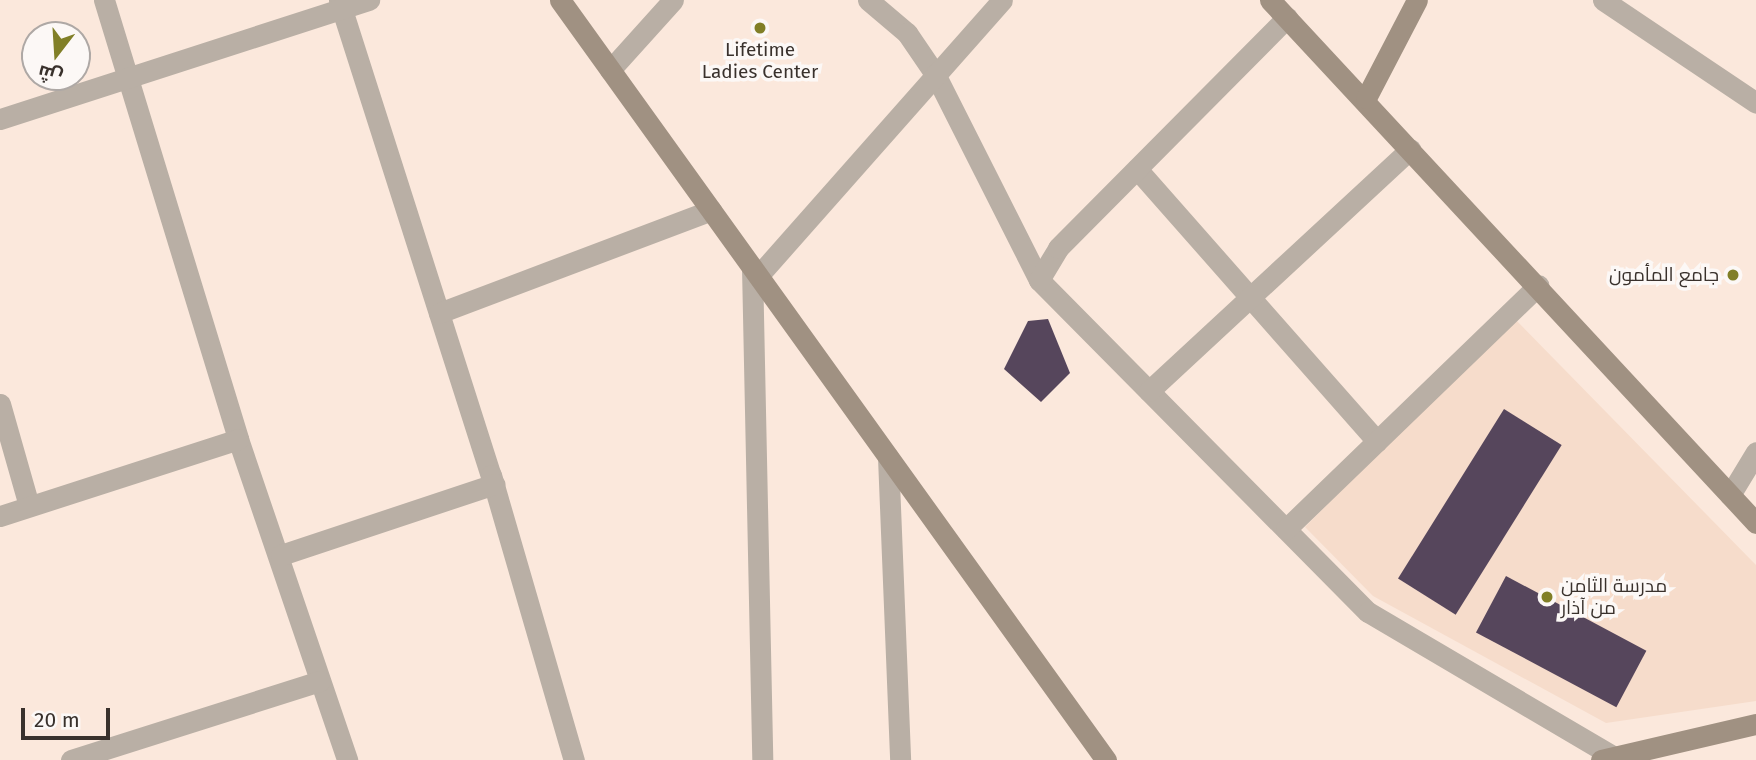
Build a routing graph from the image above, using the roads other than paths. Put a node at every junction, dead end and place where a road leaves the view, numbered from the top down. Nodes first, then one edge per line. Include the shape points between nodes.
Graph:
1 (104, 0) edge
2 (369, 0) edge
3 (560, 0) edge
4 (673, 0) edge
5 (868, 0) edge
6 (1002, 0) edge
7 (1270, 0) edge
8 (1417, 0) edge
9 (1603, 0) edge
10 (340, 4) edge
11 (979, 8) edge
12 (1287, 17) junction
13 (610, 70) junction
14 (935, 74) junction
15 (130, 75) junction
16 (1366, 99) junction
17 (1756, 103) edge
18 (0, 118) edge
19 (1410, 149) junction
20 (1137, 169) junction
21 (711, 210) junction
22 (755, 272) junction
23 (1039, 280) junction
24 (1539, 285) junction
25 (1250, 296) junction
26 (439, 313) junction
27 (1149, 391) junction
28 (0, 404) edge
29 (238, 439) junction
30 (1377, 441) junction
31 (1756, 453) edge
32 (888, 457) junction
33 (494, 484) junction
34 (1730, 495) junction
35 (29, 506) junction
36 (0, 516) edge
37 (1756, 523) edge
38 (1286, 529) junction
39 (281, 555) junction
40 (320, 681) junction
41 (1756, 723) edge
42 (1608, 758) edge
43 (71, 760) edge
44 (347, 760) edge
45 (573, 760) edge
46 (762, 760) edge
47 (900, 760) edge
48 (1106, 760) edge

1 - 15 street
2 - 10 street
3 - 13 main road
4 - 13 street
5 - 14 street via 907,33
6 - 11 street
7 - 12 main road
8 - 16 main road
9 - 17 street
10 - 15 street
10 - 26 street
11 - 14 street
12 - 16 main road
12 - 20 street
13 - 21 main road
14 - 22 street
14 - 23 street
15 - 18 street
15 - 29 street
16 - 19 main road
19 - 24 main road
19 - 25 street
20 - 23 street via 1058,248
20 - 25 street
21 - 22 main road
21 - 26 street
22 - 32 main road
22 - 46 street
23 - 27 street
24 - 30 street
24 - 34 main road
25 - 27 street
25 - 30 street
26 - 33 street
27 - 38 street
28 - 35 street
29 - 35 street
29 - 39 street
30 - 38 street
31 - 34 street
32 - 47 street
32 - 48 main road
33 - 39 street
33 - 45 street
34 - 37 main road
35 - 36 street
38 - 42 street via 1368,612
39 - 40 street
40 - 43 street
40 - 44 street
41 - 42 main road

